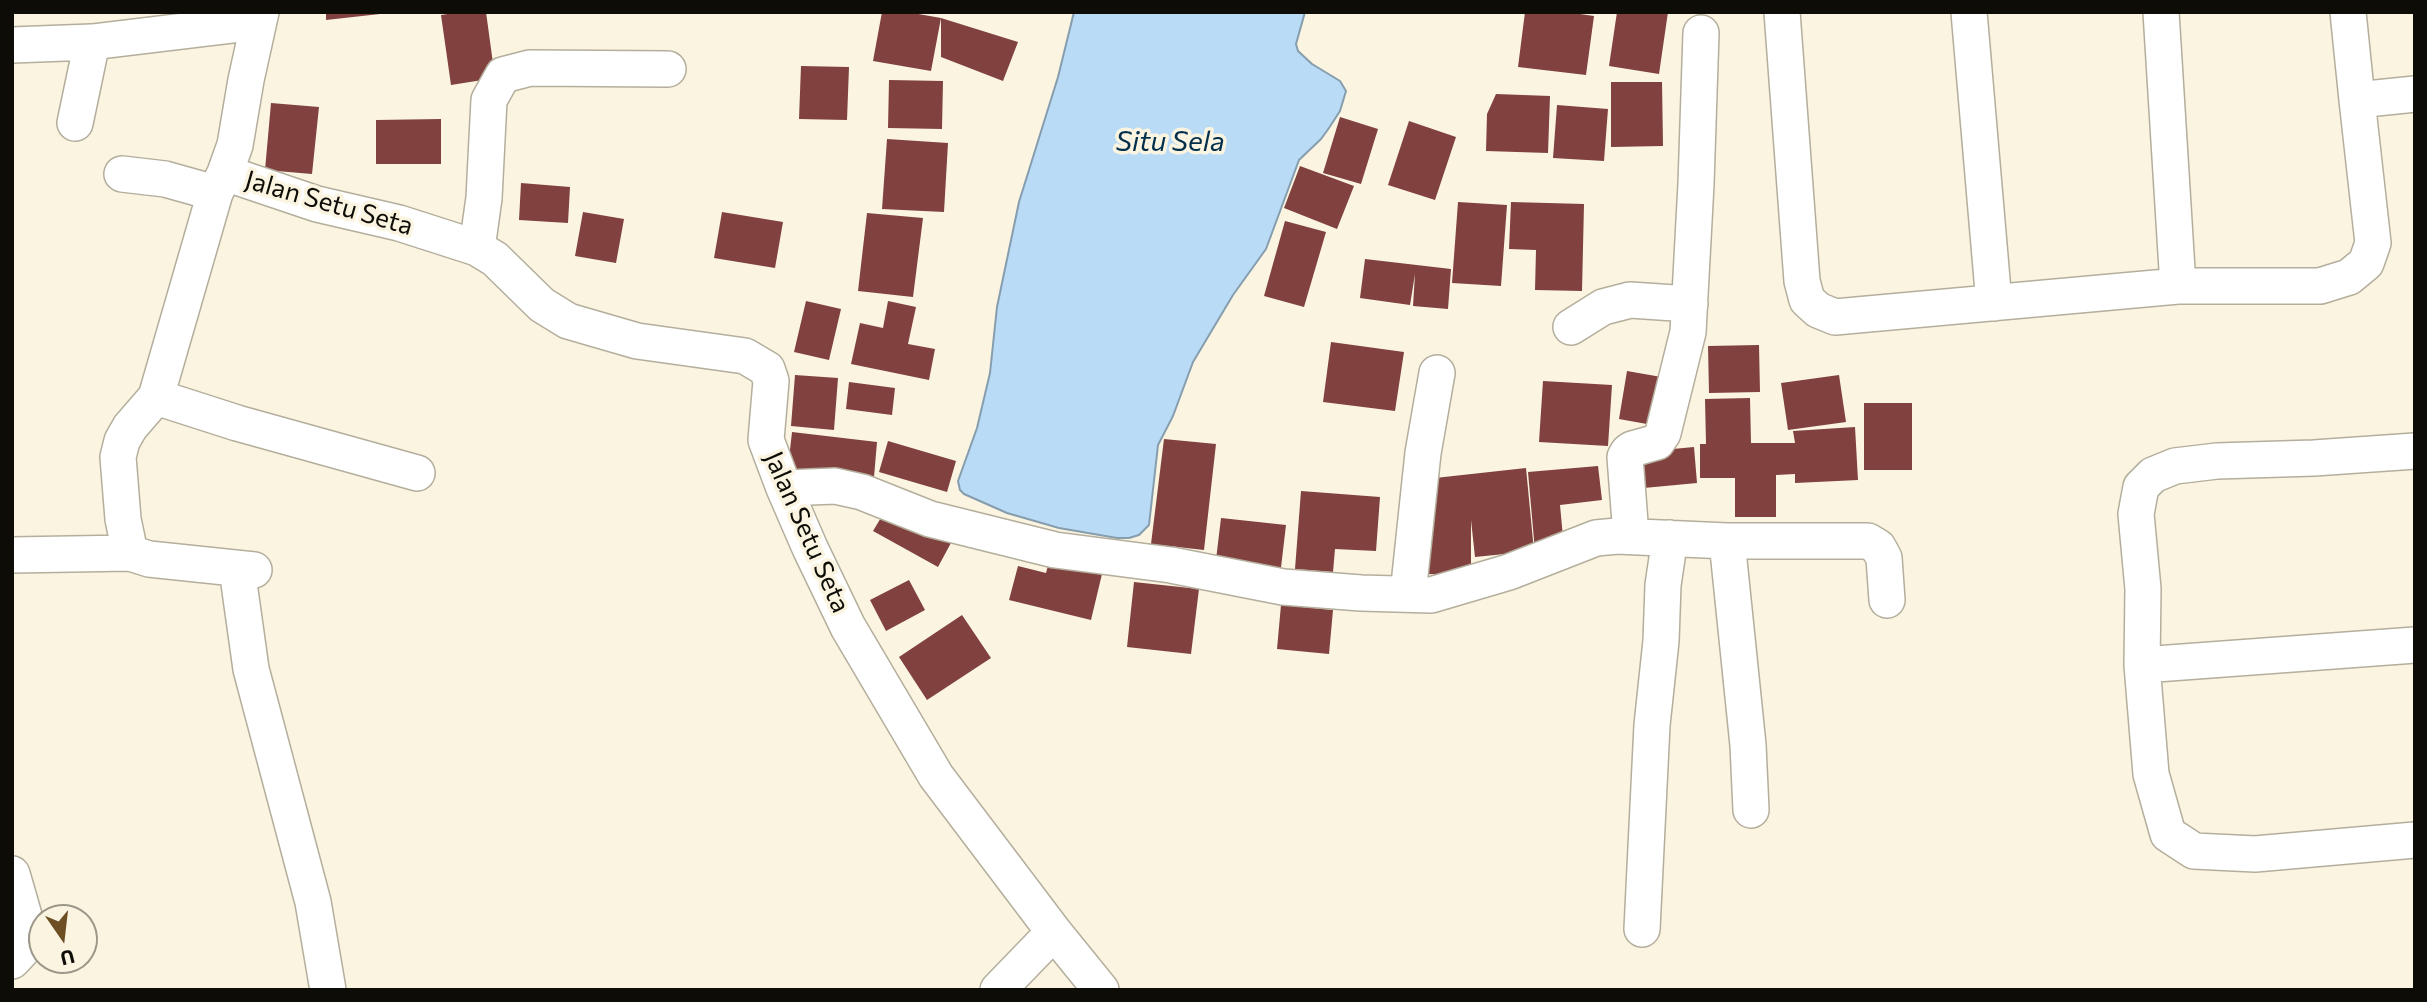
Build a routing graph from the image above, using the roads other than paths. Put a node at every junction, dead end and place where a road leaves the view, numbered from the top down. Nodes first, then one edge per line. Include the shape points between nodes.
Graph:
1 (1782, 12) edge
2 (1969, 12) edge
3 (2161, 12) edge
4 (2348, 12) edge
5 (260, 17) edge
6 (1701, 33) dead end
7 (92, 42) junction
8 (12, 45) edge
9 (668, 69) dead end
10 (2415, 94) edge
11 (2357, 100) junction
12 (75, 122) dead end
13 (122, 174) dead end
14 (220, 183) junction
15 (477, 248) junction
16 (2178, 286) junction
17 (1994, 303) junction
18 (1690, 304) junction
19 (1571, 327) dead end
20 (1437, 373) dead end
21 (156, 397) junction
22 (2415, 451) edge
23 (417, 473) dead end
24 (784, 488) junction
25 (1631, 536) junction
26 (1670, 538) junction
27 (1727, 541) junction
28 (130, 553) junction
29 (12, 555) edge
30 (1409, 594) junction
31 (1887, 600) dead end
32 (2415, 645) edge
33 (2142, 665) junction
34 (1751, 810) dead end
35 (2415, 840) edge
36 (12, 874) edge
37 (1642, 929) dead end
38 (1054, 932) junction
39 (12, 961) edge
40 (328, 990) edge
41 (998, 990) edge
42 (1101, 990) edge

1 - 17 street via 1807,300 1835,317
2 - 17 street
3 - 16 street
4 - 11 street
5 - 7 street
5 - 14 street, Jalan Setu Seta via 235,145
6 - 18 street
7 - 8 street
7 - 12 street
9 - 15 street via 530,68 503,75 489,100
10 - 11 street
11 - 16 street via 2373,243 2366,263 2349,277 2320,286
13 - 14 street
14 - 15 street, Jalan Setu Seta via 399,222
14 - 21 street
15 - 24 street, Jalan Setu Seta via 495,259 542,305 568,321 637,341 745,356 766,369 771,381 766,440
16 - 17 street
18 - 19 street via 1630,300 1603,307
18 - 25 street via 1688,332 1663,433 1657,442 1632,449 1625,457
20 - 30 street via 1423,453
21 - 23 street
21 - 28 street via 130,427 118,457
22 - 33 street via 2217,461 2175,466 2153,475 2141,487 2136,514 2143,589
24 - 30 street via 835,486 862,492 930,519 1043,547 1283,587
24 - 38 street, Jalan Setu Seta via 848,627 936,776
25 - 26 street
25 - 30 street via 1596,538 1508,572 1431,595
26 - 27 street
26 - 37 street via 1663,585
27 - 31 street via 1868,541 1884,558
27 - 34 street
28 - 29 street
28 - 40 street via 245,569 251,668 313,902
32 - 33 street
33 - 35 street via 2151,774 2168,834 2194,851 2255,854
36 - 39 street via 29,933 26,946
38 - 41 street
38 - 42 street, Jalan Setu Seta

